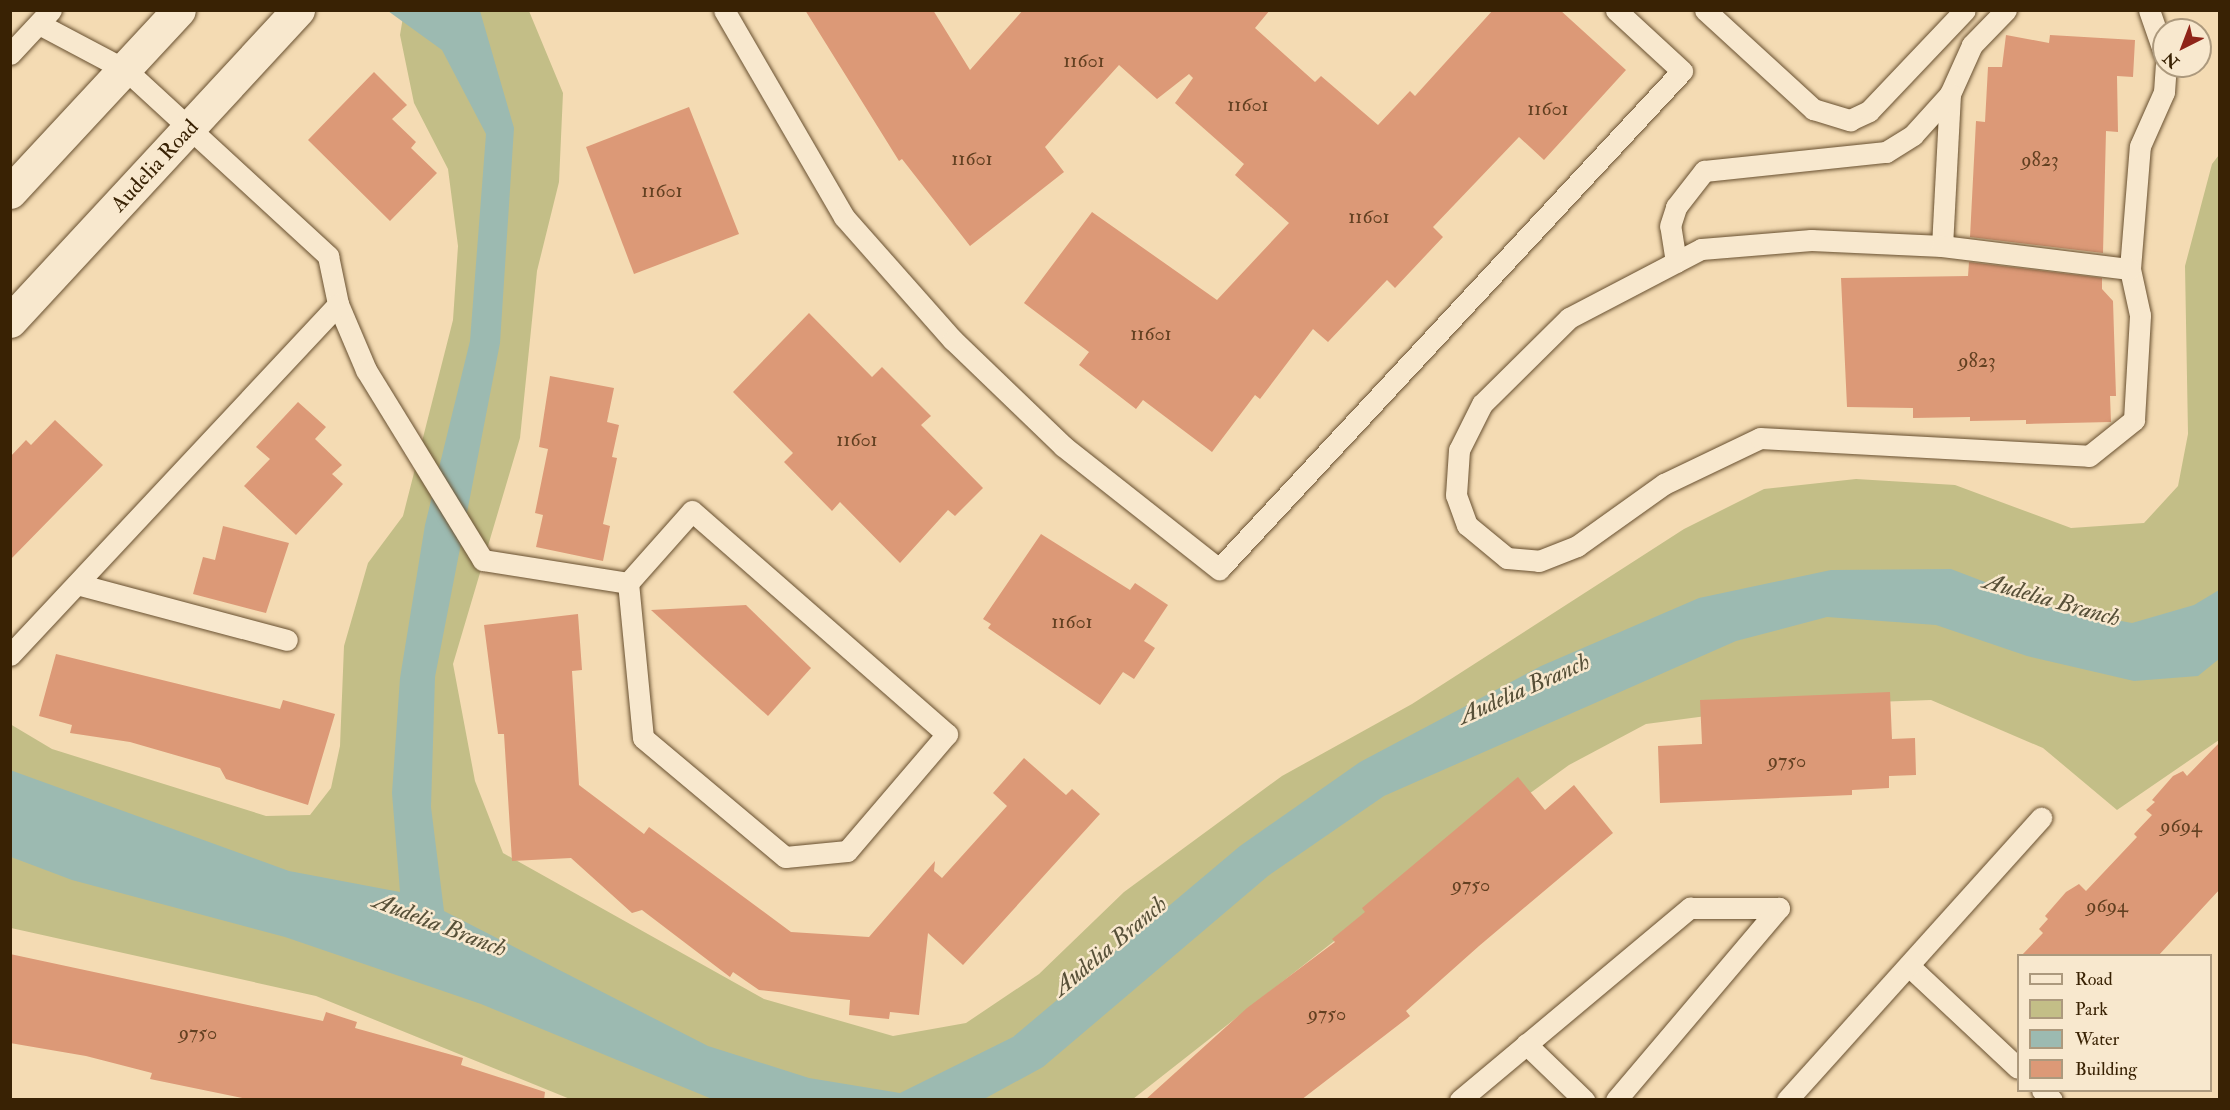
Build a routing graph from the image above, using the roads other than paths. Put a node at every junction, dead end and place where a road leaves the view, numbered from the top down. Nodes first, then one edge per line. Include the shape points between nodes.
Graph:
1 (179, 10) edge
2 (298, 10) edge
3 (724, 10) edge
4 (1616, 10) edge
5 (1706, 10) edge
6 (1965, 10) edge
7 (2006, 10) edge
8 (45, 17) edge
9 (10, 54) edge
10 (126, 70) junction
11 (2165, 78) edge
12 (1950, 94) junction
13 (190, 128) junction
14 (10, 192) edge
15 (1942, 246) junction
16 (1676, 262) junction
17 (2130, 269) junction
18 (338, 304) junction
19 (10, 321) edge
20 (628, 583) junction
21 (77, 584) junction
22 (287, 640) dead end
23 (10, 655) edge
24 (2041, 818) dead end
25 (1910, 966) junction
26 (1526, 1044) junction
27 (2017, 1066) edge
28 (1460, 1100) edge
29 (1584, 1100) edge
30 (1616, 1100) edge
31 (1787, 1100) edge

1 - 10 main road
2 - 13 main road, Audelia Road
3 - 4 lane via 852,226 953,340 1063,446 1219,569 1682,71
5 - 6 lane via 1813,109 1850,120 1869,111
7 - 12 lane via 1972,45
8 - 9 lane
8 - 10 lane
10 - 13 lane
10 - 14 main road
11 - 17 lane via 2164,92 2140,146
12 - 15 lane
12 - 16 lane via 1913,135 1886,152 1704,171 1676,207 1670,226
13 - 18 lane via 328,256
13 - 19 main road, Audelia Road
15 - 16 lane via 1811,240 1701,249
15 - 17 lane
16 - 17 lane via 1569,318 1482,404 1459,450 1456,495 1467,525 1507,558 1539,561 1577,546 1664,484 1760,438 2089,456 2134,420 2140,315
18 - 20 lane via 366,370 483,560
18 - 21 lane
20 - 20 lane via 643,738 785,857 847,851 947,734 692,511
21 - 22 lane
21 - 23 lane
24 - 25 lane
25 - 27 lane
25 - 31 lane
26 - 28 lane
26 - 29 lane
26 - 30 lane via 1690,908 1779,908

